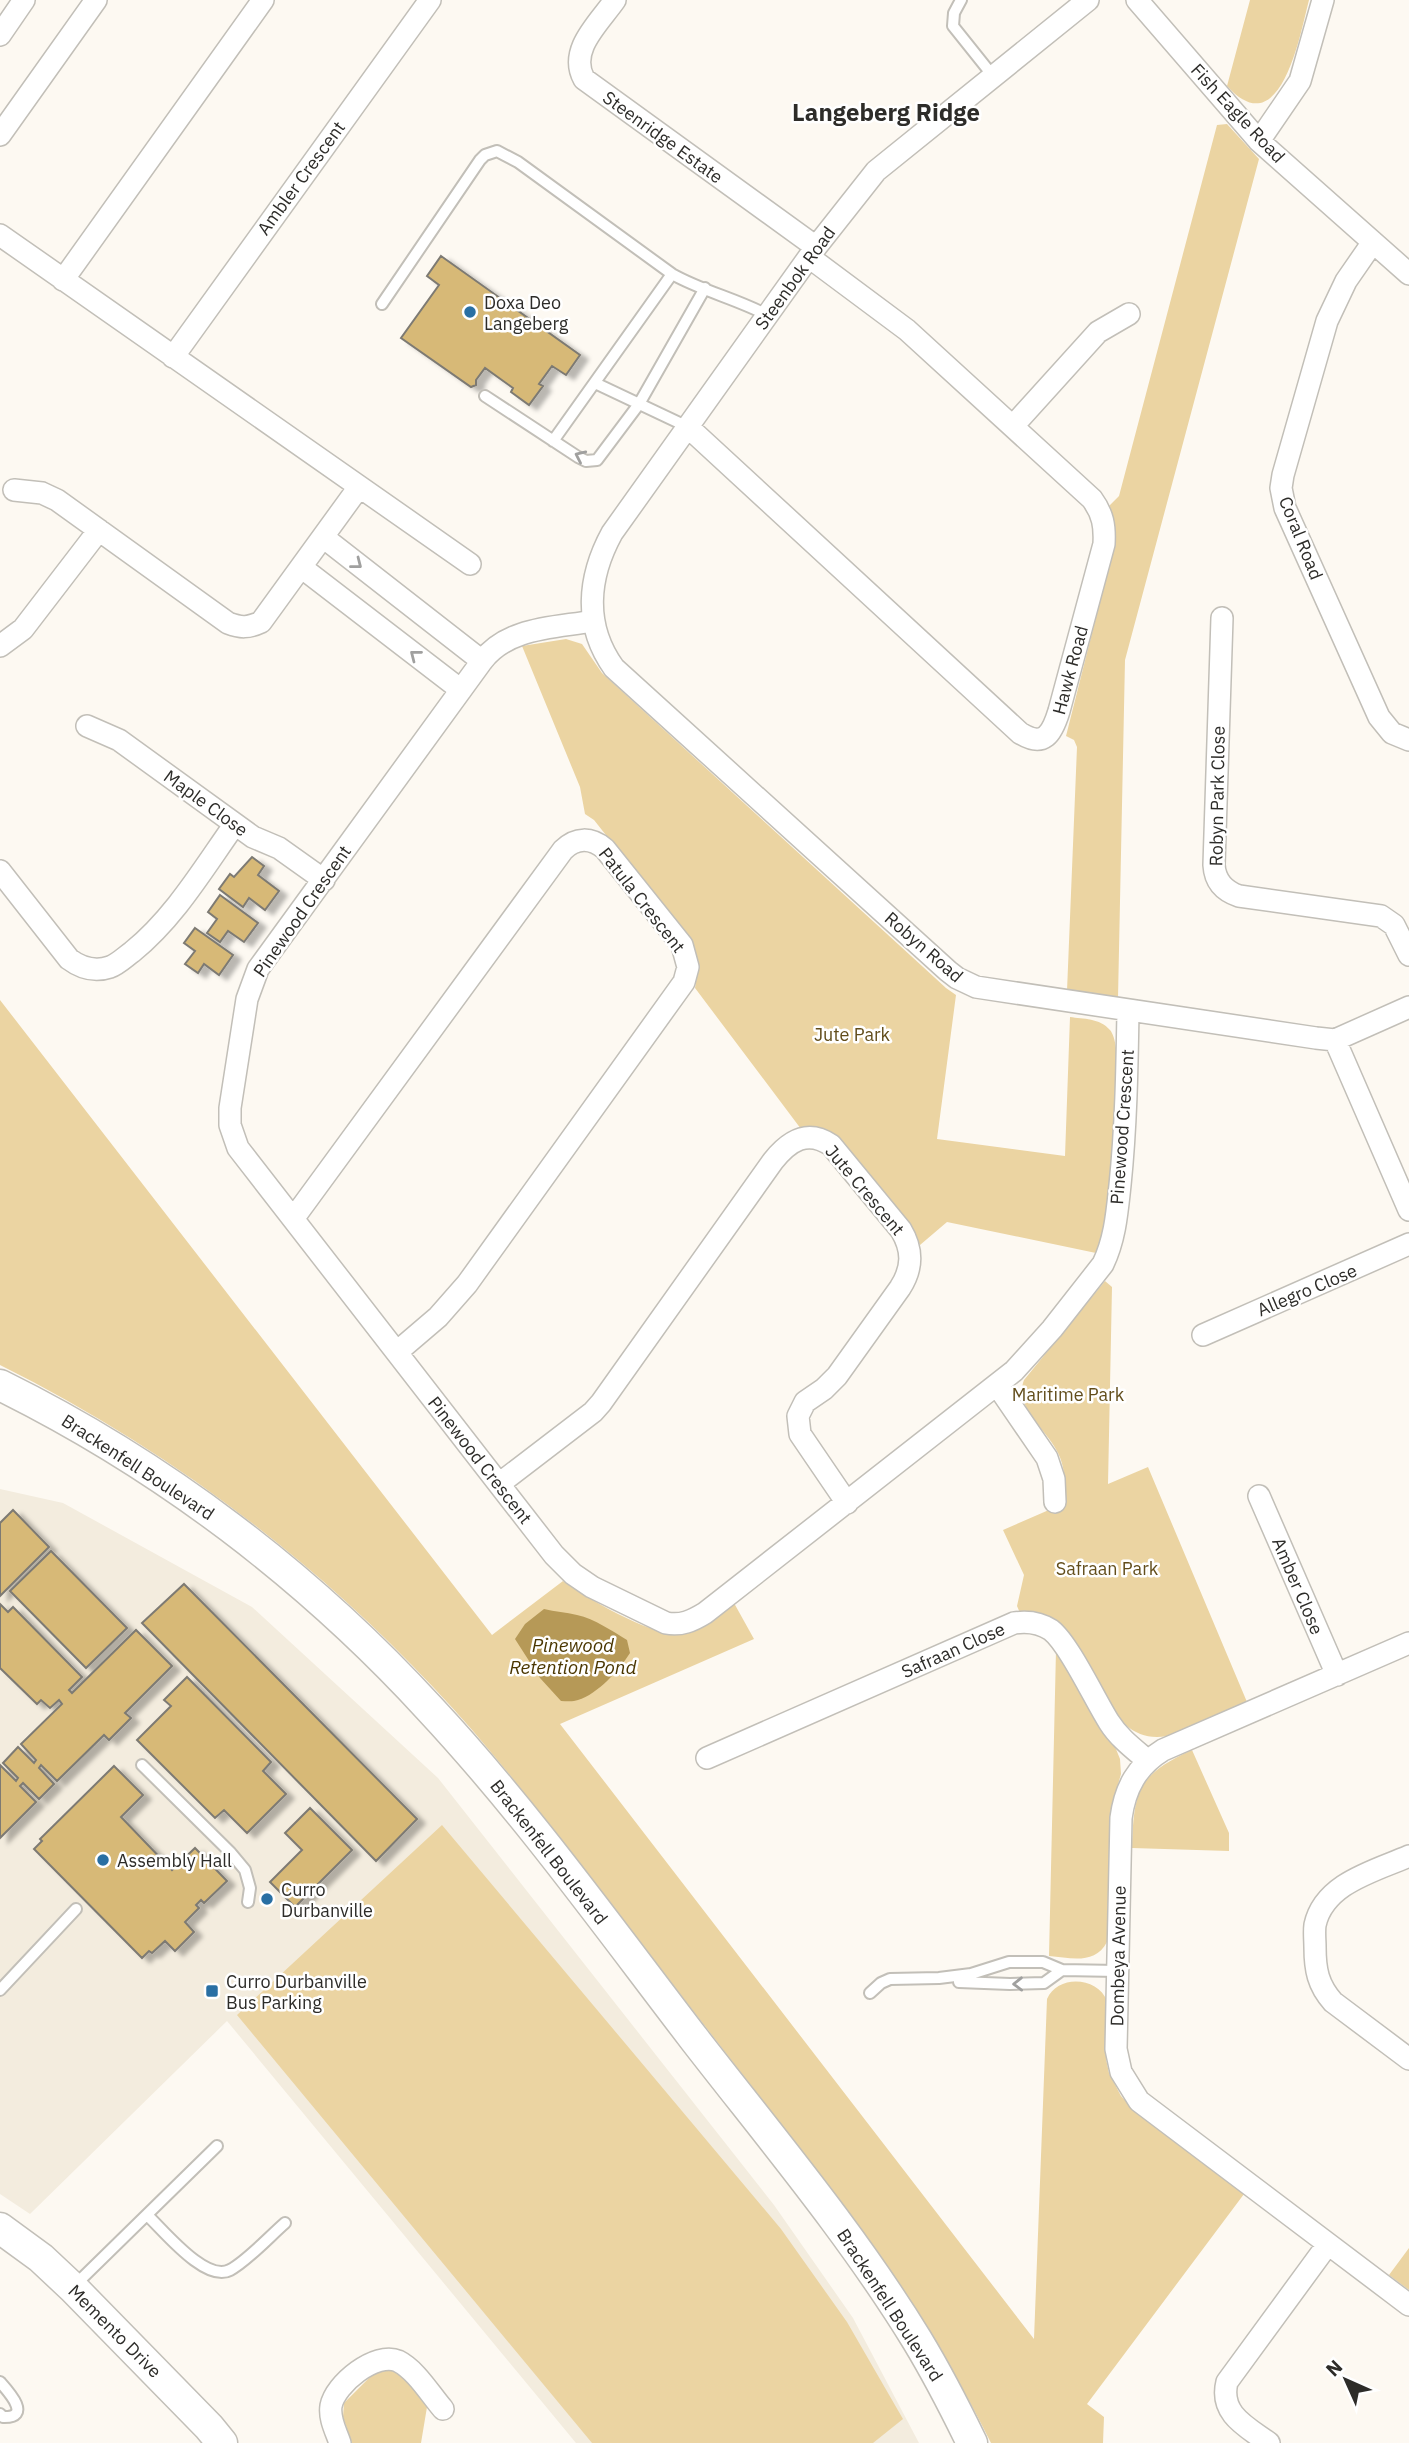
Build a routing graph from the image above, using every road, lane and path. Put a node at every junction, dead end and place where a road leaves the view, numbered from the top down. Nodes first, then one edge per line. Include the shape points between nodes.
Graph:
1 (24, 0) edge
2 (96, 0) edge
3 (263, 0) edge
4 (430, 0) edge
5 (615, 0) edge
6 (961, 0) edge
7 (1088, 0) edge
8 (1137, 0) edge
9 (1323, 0) edge
10 (0, 35) edge
11 (993, 76) junction
12 (0, 135) edge
13 (1259, 141) junction
14 (0, 235) edge
15 (1373, 243) junction
16 (813, 252) junction
17 (672, 274) junction
18 (1409, 274) edge
19 (63, 279) junction
20 (705, 288) junction
21 (382, 304) dead end
22 (1129, 314) dead end
23 (768, 315) junction
24 (173, 357) junction
25 (595, 383) junction
26 (485, 396) dead end
27 (639, 404) junction
28 (1013, 426) junction
29 (688, 427) junction
30 (553, 441) junction
31 (359, 487) junction
32 (13, 490) dead end
33 (99, 530) junction
34 (323, 537) junction
35 (470, 565) dead end
36 (301, 567) junction
37 (1222, 618) dead end
38 (593, 621) junction
39 (0, 646) edge
40 (482, 661) junction
41 (461, 690) junction
42 (87, 726) dead end
43 (1409, 740) edge
44 (235, 824) junction
45 (0, 871) edge
46 (324, 880) junction
47 (1409, 955) edge
48 (1409, 1007) edge
49 (1128, 1011) junction
50 (1335, 1040) junction
51 (1409, 1210) edge
52 (293, 1219) junction
53 (1409, 1244) edge
54 (1203, 1335) dead end
55 (397, 1352) junction
56 (0, 1385) edge
57 (997, 1385) junction
58 (499, 1484) junction
59 (1259, 1496) dead end
60 (1055, 1502) dead end
61 (847, 1503) junction
62 (1409, 1643) edge
63 (1337, 1675) junction
64 (707, 1758) dead end
65 (1148, 1760) junction
66 (142, 1765) dead end
67 (1409, 1856) edge
68 (248, 1902) dead end
69 (76, 1909) dead end
70 (1062, 1970) junction
71 (1118, 1971) junction
72 (939, 1978) junction
73 (0, 1990) edge
74 (870, 1993) dead end
75 (1409, 2059) edge
76 (217, 2146) dead end
77 (148, 2216) junction
78 (285, 2223) dead end
79 (0, 2228) edge
80 (1328, 2244) junction
81 (73, 2288) junction
82 (1409, 2305) edge
83 (0, 2382) edge
84 (443, 2409) dead end
85 (0, 2414) edge
86 (222, 2443) edge
87 (340, 2443) edge
88 (972, 2443) edge
89 (1269, 2443) edge

1 - 10 street
2 - 12 street
3 - 19 street
4 - 24 street, Ambler Crescent
5 - 16 street, Steenridge Estate via 581,49 579,65 584,79
6 - 11 lane via 953,26
7 - 11 street, Steenbok Road
8 - 13 street, Fish Eagle Road
9 - 13 street via 1300,81
11 - 16 street, Steenbok Road via 884,163
13 - 15 street, Fish Eagle Road
14 - 19 street
15 - 18 street, Fish Eagle Road
15 - 43 street, Coral Road via 1346,281 1327,321 1281,488 1285,508 1379,717 1392,733
16 - 23 street, Steenbok Road
16 - 28 street, Hawk Road
17 - 20 lane
17 - 21 lane via 497,151 480,160
17 - 25 lane
19 - 24 street
20 - 23 lane
20 - 27 lane
22 - 28 street via 1098,332
23 - 29 street, Steenbok Road
24 - 31 street
25 - 27 lane
25 - 30 lane
26 - 30 lane
27 - 29 lane
27 -> 30 lane via 597,460 586,461
28 - 29 street, Hawk Road via 1092,499 1105,528 1056,722 1050,733 1036,740 1020,733
29 - 38 street, Steenbok Road via 603,549 594,578
31 - 34 street
31 - 35 street
32 - 33 street via 42,493
33 - 36 street via 238,627 261,622
33 - 39 street via 23,629
34 - 36 street
34 -> 40 street
41 -> 36 street
37 - 47 street, Robyn Park Close via 1214,864 1219,882 1239,896 1381,916 1394,925
38 - 40 street, Pinewood Crescent via 516,635 498,644
38 - 49 street, Robyn Road via 598,642 614,667 957,978 976,987
40 - 41 street, Pinewood Crescent
41 - 46 street, Pinewood Crescent
42 - 44 street, Maple Close via 119,740
44 - 45 street via 168,917 111,967 91,969 69,959
44 - 46 street, Maple Close
46 - 52 street, Pinewood Crescent via 253,978 230,1108 238,1148
48 - 50 street
49 - 50 street, Robyn Road
49 - 57 street, Pinewood Crescent via 1126,1132 1110,1249 1052,1329
50 - 51 street
52 - 55 street, Pinewood Crescent
52 - 55 street, Patula Crescent via 563,850 582,840 605,849 682,945 688,967 684,982 467,1284
53 - 54 street, Allegro Close
55 - 58 street, Pinewood Crescent
56 - 88 street, Brackenfell Boulevard via 122,1453 203,1507 320,1600 430,1708 534,1832 845,2234 918,2342
57 - 60 street via 1047,1458
57 - 61 street, Pinewood Crescent
58 - 61 street, Pinewood Crescent via 573,1574 676,1625 705,1613
58 - 61 street, Jute Crescent via 601,1403 780,1152 807,1136 831,1145 901,1230 911,1257 900,1288 837,1376 806,1402 798,1416 800,1434
59 - 63 street, Amber Close
62 - 63 street, Dombeya Avenue
63 - 65 street, Dombeya Avenue
64 - 65 street, Safraan Close via 1022,1622 1038,1623 1053,1631 1111,1725
65 - 71 street, Dombeya Avenue via 1133,1778 1123,1804
66 - 68 lane via 245,1870
67 - 75 street via 1344,1884 1323,1907 1315,1926 1315,1968 1325,1993
69 - 73 lane
70 - 71 lane
70 - 72 lane via 1043,1962 1009,1962
70 -> 72 lane via 1044,1983
71 - 80 street, Dombeya Avenue via 1118,2061 1132,2092
72 - 74 lane via 890,1979
76 - 77 lane
77 - 78 lane via 203,2267 216,2272 232,2269
77 - 81 lane
79 - 81 street, Memento Drive
80 - 82 street, Dombeya Avenue
80 - 89 street via 1227,2382 1225,2397 1231,2413
81 - 86 street, Memento Drive
83 - 85 lane via 17,2406 9,2417
84 - 87 street via 405,2365 390,2358 374,2361 333,2398 331,2413

